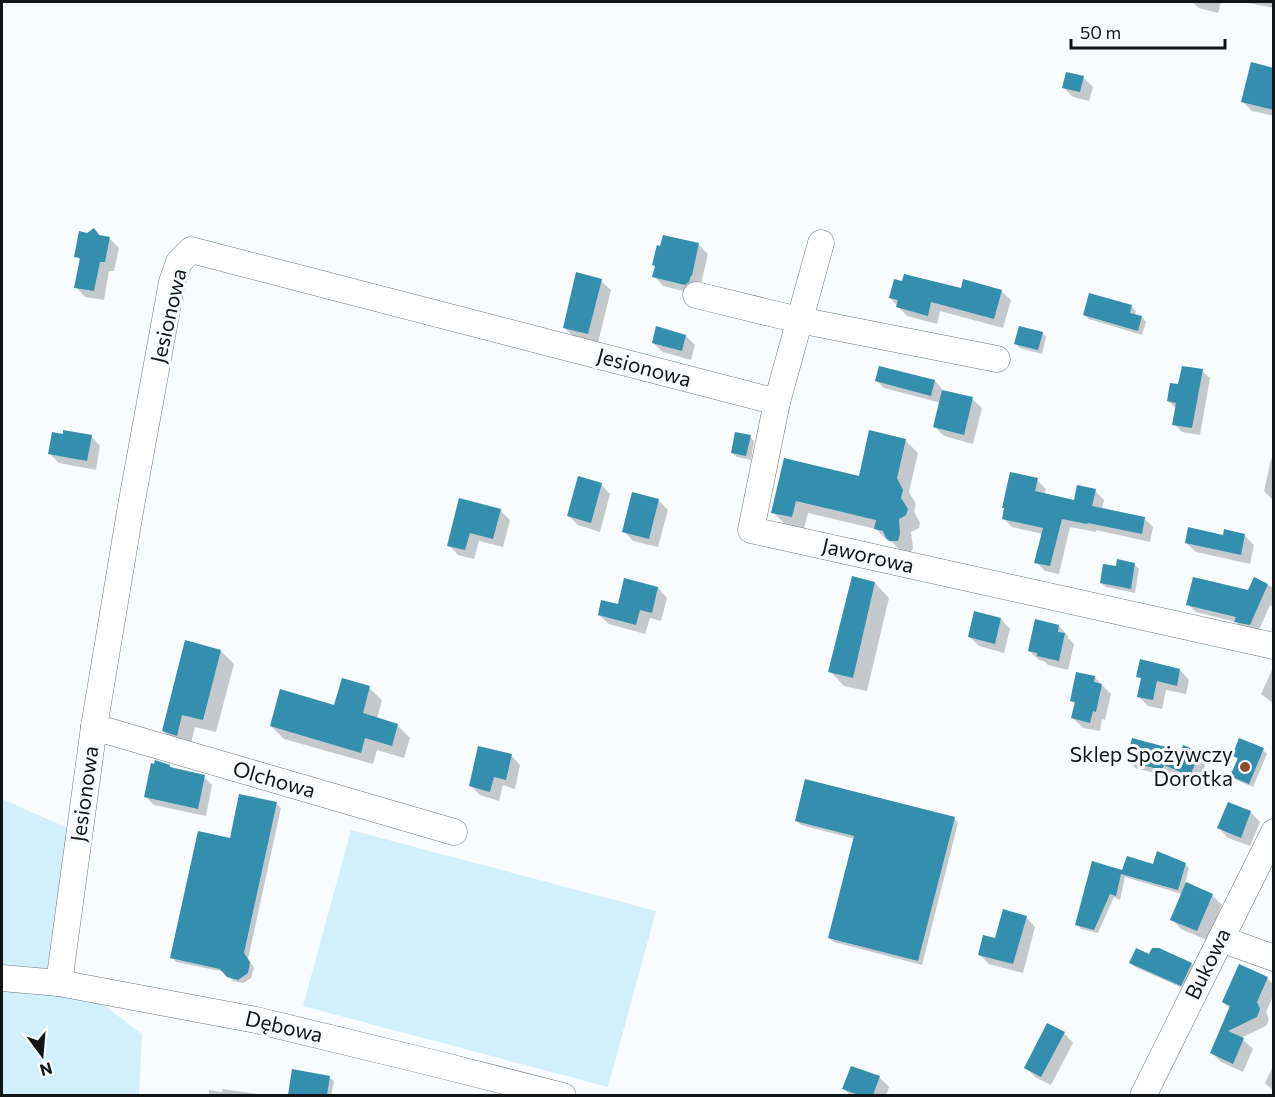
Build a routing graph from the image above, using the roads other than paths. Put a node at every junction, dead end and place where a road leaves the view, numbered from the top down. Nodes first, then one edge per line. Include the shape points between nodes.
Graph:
1 (821, 243) dead end
2 (696, 296) dead end
3 (799, 320) junction
4 (997, 359) dead end
5 (777, 402) junction
6 (1274, 646) edge
7 (94, 728) junction
8 (454, 832) dead end
9 (1274, 832) edge
10 (1221, 939) junction
11 (1274, 958) edge
12 (2, 978) edge
13 (59, 983) junction
14 (563, 1095) edge
15 (1143, 1095) edge

1 - 3 street, Jaworowa
2 - 3 street
3 - 4 street
3 - 5 street, Jaworowa
5 - 6 street, Jaworowa via 751,530
5 - 7 street, Jesionowa via 191,250 179,262 172,282
7 - 8 street, Olchowa
7 - 13 street, Jesionowa
9 - 10 street, Bukowa
10 - 11 street
10 - 15 street, Bukowa
12 - 13 street, Dębowa
13 - 14 street, Dębowa via 256,1020

